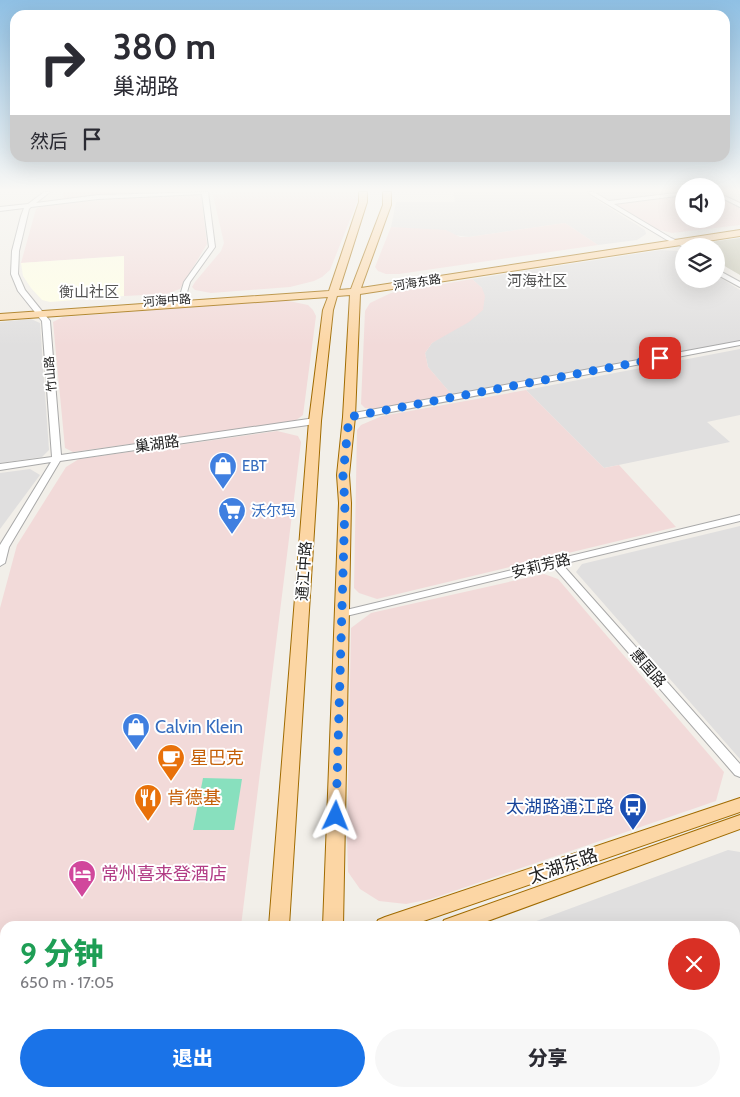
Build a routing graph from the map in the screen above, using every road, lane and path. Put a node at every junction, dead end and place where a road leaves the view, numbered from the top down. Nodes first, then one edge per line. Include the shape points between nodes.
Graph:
1 (17, 243) edge
2 (211, 243) edge
3 (349, 243) edge
4 (372, 243) edge
5 (675, 243) edge
6 (725, 271) edge
7 (725, 276) edge
8 (740, 280) edge
9 (740, 285) edge
10 (356, 289) junction
11 (333, 291) junction
12 (182, 299) junction
13 (38, 312) junction
14 (0, 313) edge
15 (0, 317) edge
16 (740, 343) edge
17 (349, 417) junction
18 (314, 421) junction
19 (57, 459) junction
20 (0, 467) edge
21 (740, 518) edge
22 (0, 562) edge
23 (556, 563) junction
24 (342, 614) junction
25 (740, 772) edge
26 (740, 805) edge
27 (740, 822) edge
28 (279, 921) edge
29 (333, 921) edge
30 (400, 921) edge
31 (464, 921) edge

1 - 13 street, 竹山路 via 13,260 14,276 20,290
2 - 12 street via 212,247 187,282
3 - 11 main road, 通江中路
4 - 10 main road
5 - 10 main road, 河海东路
6 - 8 street
7 - 9 street
10 - 11 main road, 河海东路
10 - 17 main road
11 - 12 main road, 河海中路
11 - 13 main road, 河海中路
11 - 18 main road, 通江中路
12 - 13 main road, 河海中路
13 - 14 main road, 河海中路
13 - 15 main road, 河海中路
13 - 19 street, 竹山路 via 46,320
16 - 17 street
17 - 24 main road via 343,476
18 - 19 street, 巢湖路
18 - 28 main road, 通江中路
19 - 20 street, 巢湖路
19 - 22 street via 4,547
21 - 23 street, 安莉芳路
23 - 24 street, 安莉芳路
23 - 25 street, 惠国路
24 - 29 main road
26 - 30 main road, 太湖东路
27 - 31 main road, 太湖东路

